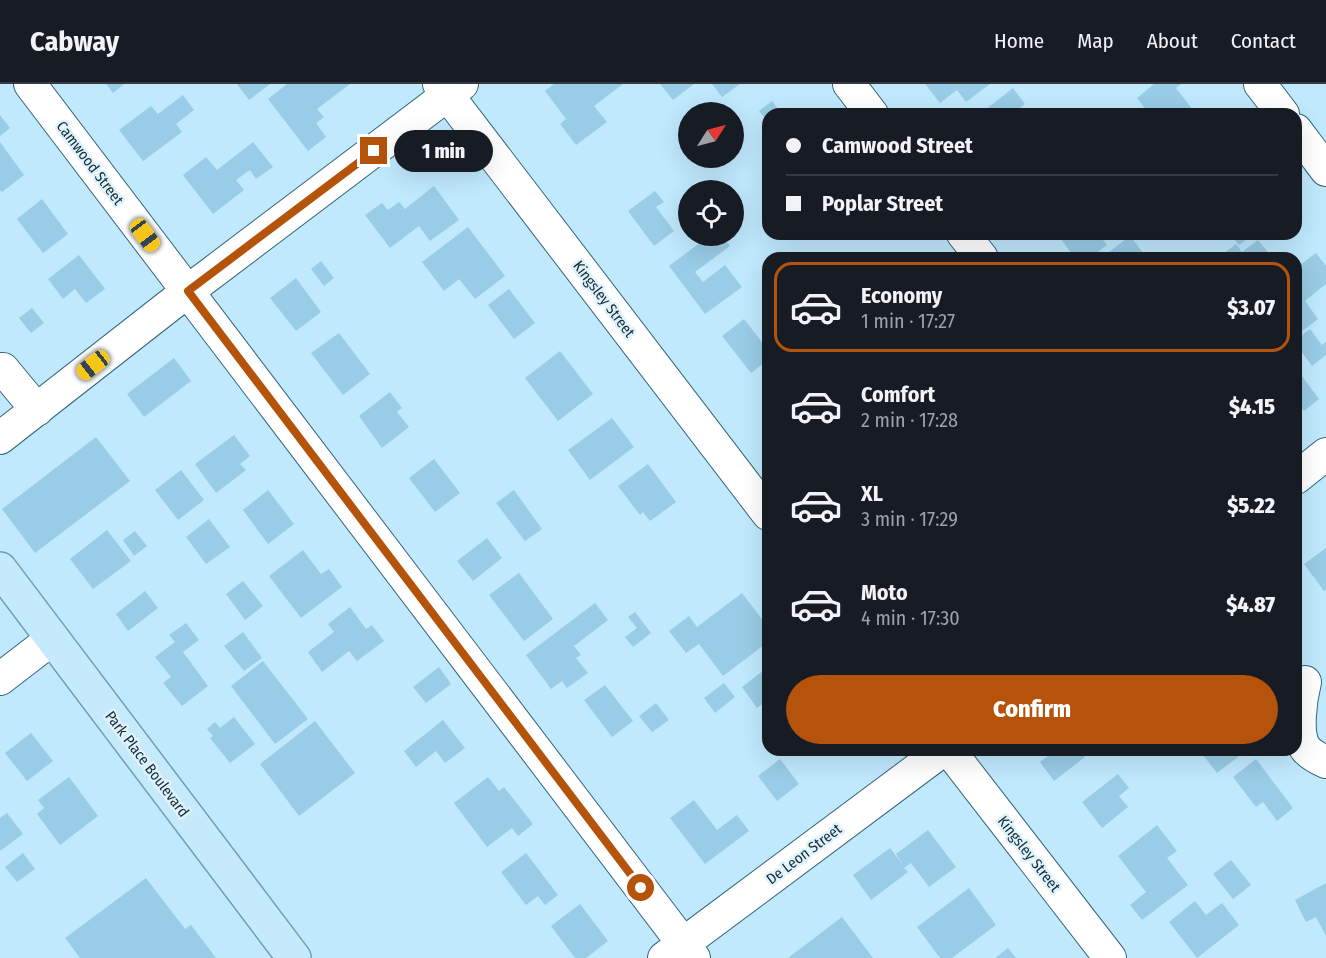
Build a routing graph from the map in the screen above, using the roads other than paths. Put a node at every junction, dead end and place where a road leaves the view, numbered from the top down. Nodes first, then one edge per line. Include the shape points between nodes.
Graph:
1 (30, 84) edge
2 (849, 84) edge
3 (1260, 84) edge
4 (450, 88) edge
5 (867, 108) edge
6 (1278, 108) edge
7 (1302, 138) edge
8 (1326, 170) edge
9 (968, 240) edge
10 (977, 252) edge
11 (188, 291) junction
12 (0, 369) edge
13 (37, 410) junction
14 (0, 438) edge
15 (1326, 454) edge
16 (1302, 473) edge
17 (762, 506) edge
18 (0, 569) edge
19 (52, 639) junction
20 (1309, 678) edge
21 (0, 679) edge
22 (1302, 695) edge
23 (1302, 736) edge
24 (936, 756) edge
25 (954, 756) edge
26 (1326, 762) edge
27 (683, 953) edge
28 (294, 958) edge
29 (1110, 958) edge

1 - 11 street, Camwood Street
2 - 5 street
3 - 6 street
4 - 11 street
4 - 17 street, Kingsley Street
7 - 8 street
9 - 10 street
11 - 13 street
11 - 27 street, Camwood Street
12 - 13 street
13 - 14 street
15 - 16 street
18 - 19 main road, Park Place Boulevard
19 - 21 street
19 - 28 main road, Park Place Boulevard
20 - 22 street
23 - 26 street via 1304,747
24 - 27 street, De Leon Street
25 - 29 street, Kingsley Street

